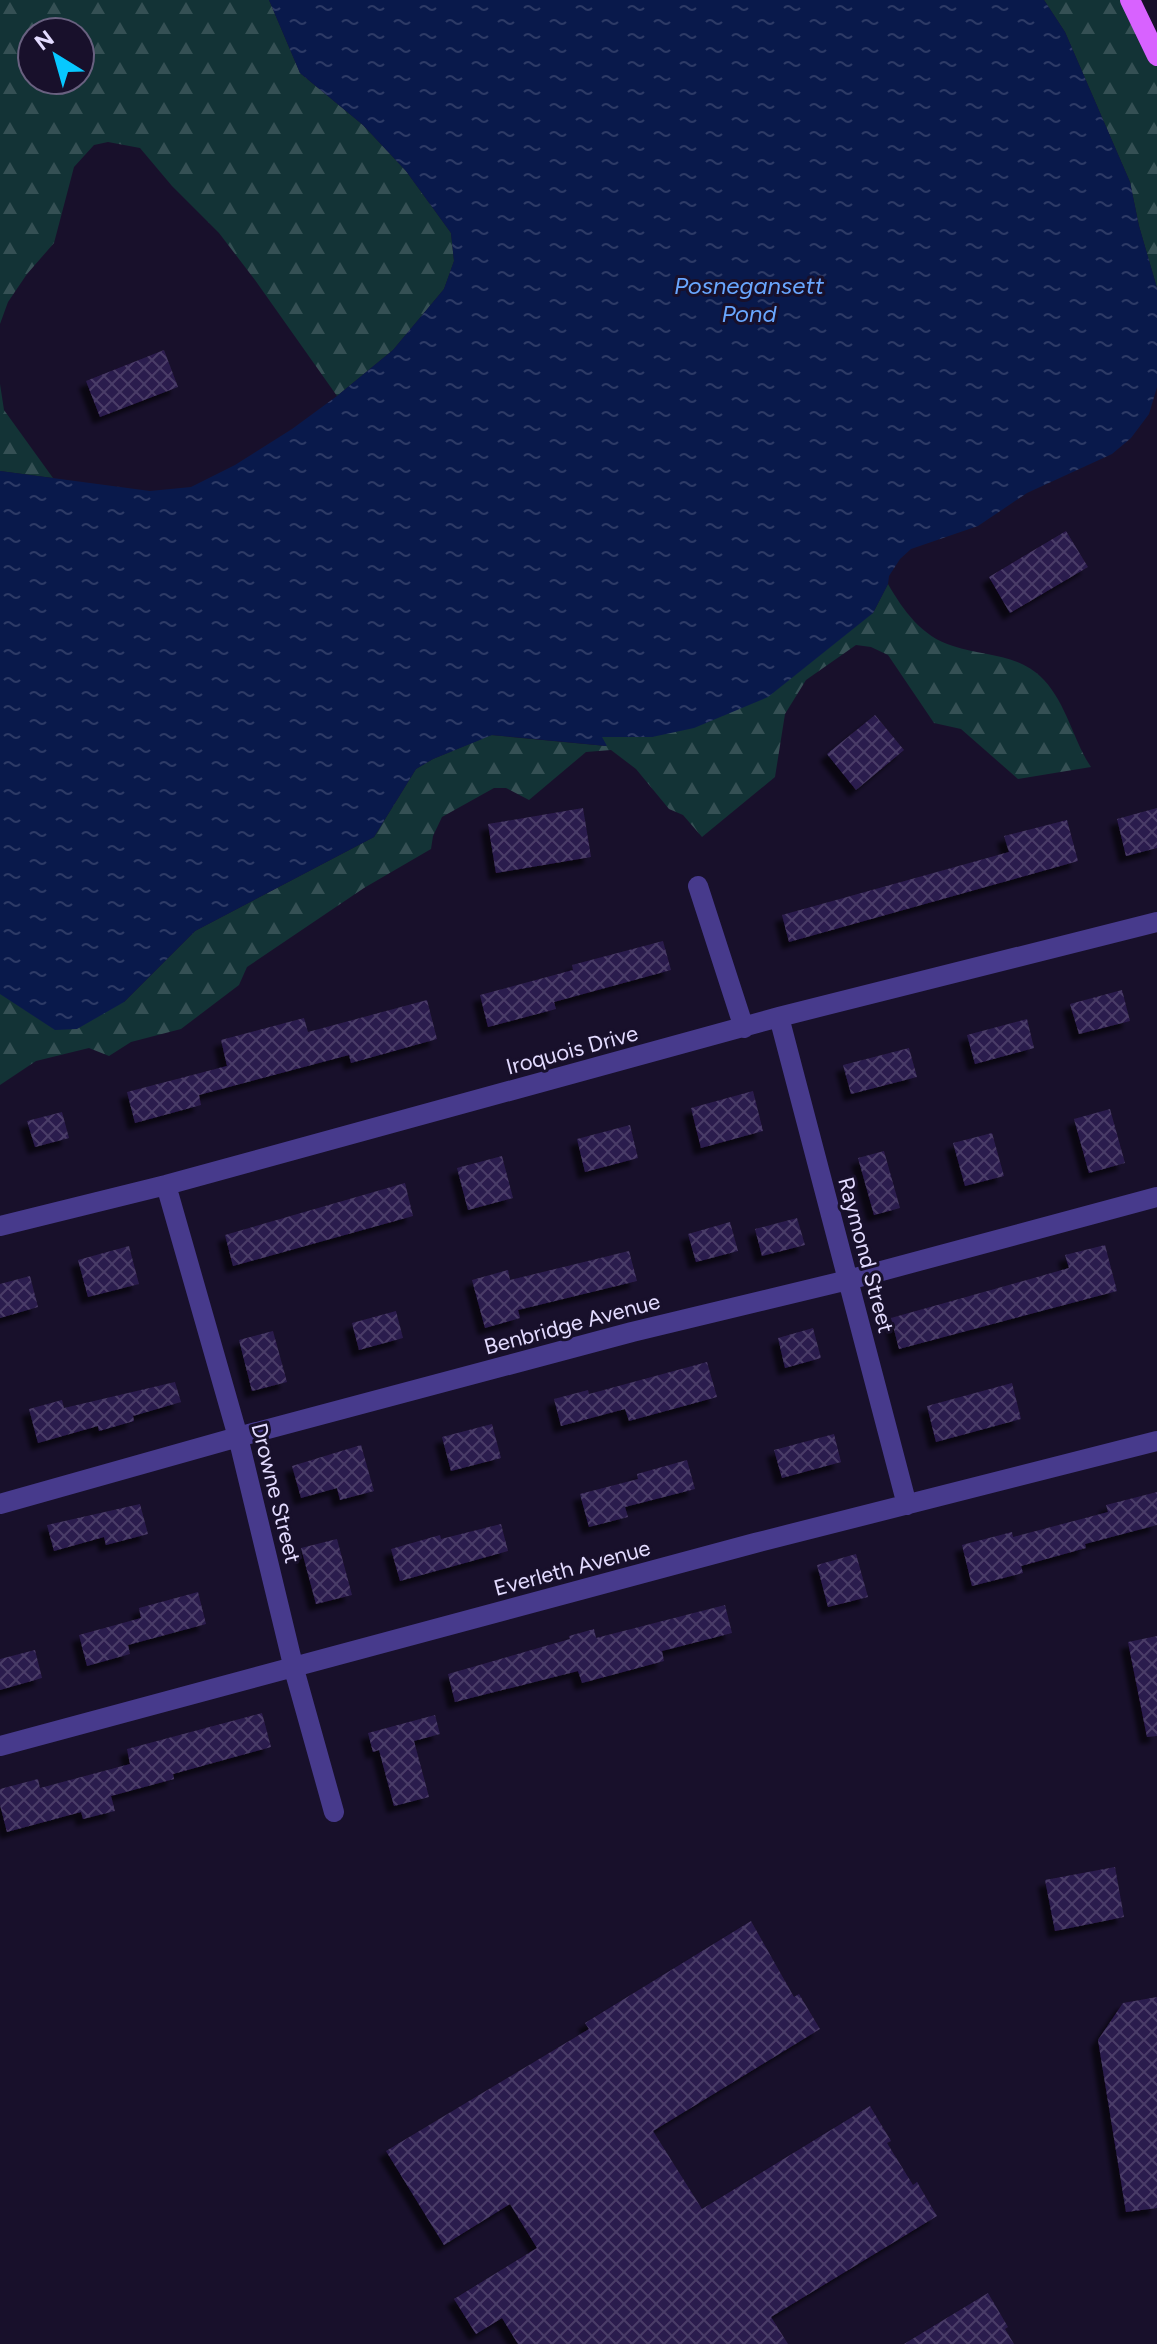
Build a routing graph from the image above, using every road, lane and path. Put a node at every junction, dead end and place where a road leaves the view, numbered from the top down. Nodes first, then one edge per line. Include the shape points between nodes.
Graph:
1 (1130, 0) edge
2 (1157, 56) edge
3 (698, 886) dead end
4 (1157, 922) edge
5 (779, 1017) junction
6 (744, 1028) junction
7 (166, 1185) junction
8 (1157, 1197) edge
9 (0, 1226) edge
10 (848, 1280) junction
11 (238, 1437) junction
12 (1157, 1441) edge
13 (0, 1504) edge
14 (907, 1505) junction
15 (294, 1669) junction
16 (0, 1746) edge
17 (334, 1812) dead end

1 - 2 main road
3 - 6 street
4 - 5 street, Iroquois Drive
5 - 6 street, Iroquois Drive
5 - 10 street, Raymond Street
6 - 7 street, Iroquois Drive
7 - 9 street, Iroquois Drive
7 - 11 street, Drowne Street
8 - 10 street, Benbridge Avenue
10 - 11 street, Benbridge Avenue
10 - 14 street, Raymond Street
11 - 13 street, Benbridge Avenue
11 - 15 street, Drowne Street
12 - 14 street, Everleth Avenue
14 - 15 street, Everleth Avenue
15 - 16 street, Everleth Avenue
15 - 17 street, Drowne Street

